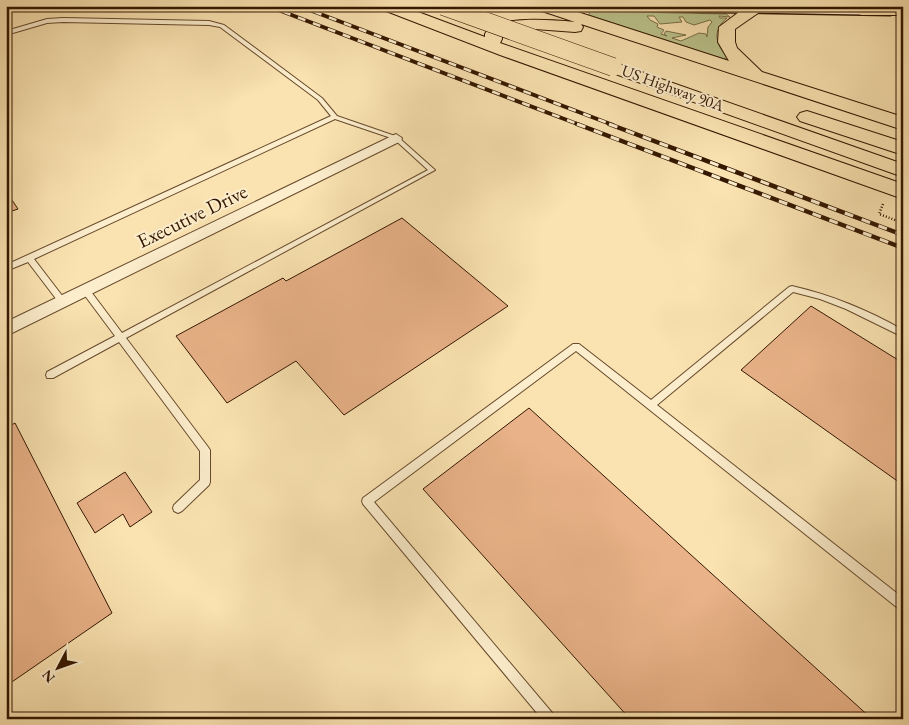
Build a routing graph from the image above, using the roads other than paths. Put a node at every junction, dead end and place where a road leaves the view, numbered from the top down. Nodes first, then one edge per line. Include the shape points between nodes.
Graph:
1 (387, 6) edge
2 (443, 6) edge
3 (484, 6) edge
4 (542, 6) edge
5 (660, 6) edge
6 (755, 8) junction
7 (862, 10) joint
8 (903, 10) edge
9 (6, 33) edge
10 (633, 36) junction
11 (506, 51) junction
12 (620, 61) junction
13 (760, 78) junction
14 (773, 105) dead end
15 (792, 112) dead end
16 (335, 117) junction
17 (903, 124) edge
18 (396, 138) junction
19 (903, 149) edge
20 (903, 171) edge
21 (897, 190) edge
22 (29, 258) junction
23 (6, 268) edge
24 (86, 291) junction
25 (63, 302) junction
26 (6, 330) edge
27 (903, 334) edge
28 (120, 337) junction
29 (50, 375) dead end
30 (651, 405) junction
31 (178, 508) dead end
32 (903, 605) edge
33 (550, 719) edge

1 - 11 highway
2 - 12 highway, US Highway 90A, bridge
3 - 12 highway, US Highway 90A
4 - 10 highway
5 - 6 main road
6 - 7 main road
6 - 13 highway via 727,27 724,38 728,50
7 - 8 highway
9 - 16 lane via 47,21 64,20 209,23 222,26 320,99
10 - 11 highway via 559,25 508,25 496,29 493,34 495,42
10 - 13 highway
11 - 21 highway
12 - 14 highway, US Highway 90A
12 - 20 highway, US Highway 90A
13 - 17 highway
15 - 19 highway
16 - 18 lane
16 - 22 lane
18 - 24 street, Executive Drive
18 - 28 lane via 432,170
22 - 23 lane
22 - 25 lane
24 - 25 street, Executive Drive
24 - 28 lane
25 - 26 street, Executive Drive
27 - 30 lane via 878,319 822,295 792,289
28 - 29 lane
28 - 31 lane via 205,450 205,482
30 - 32 lane
30 - 33 lane via 576,346 367,502

